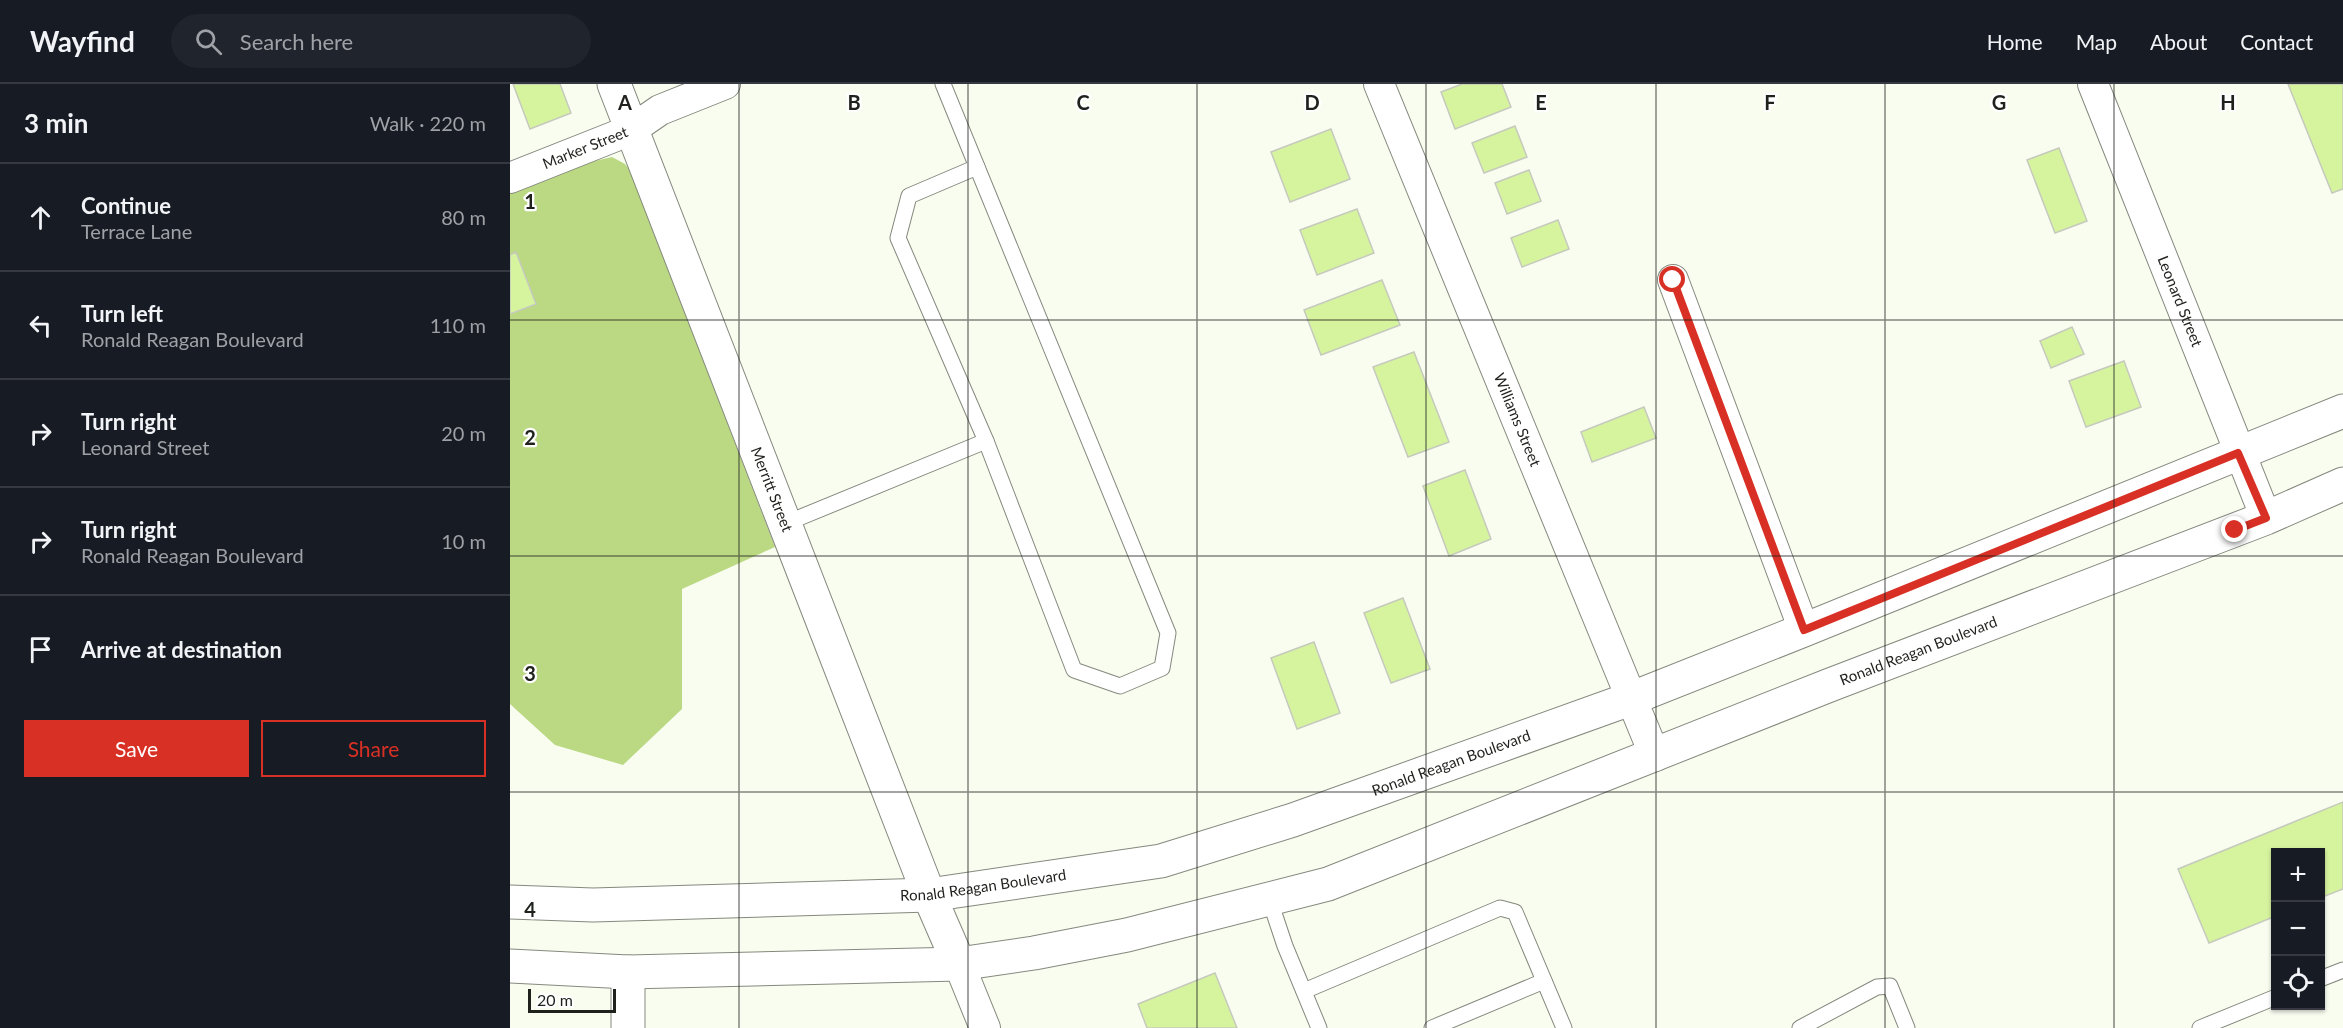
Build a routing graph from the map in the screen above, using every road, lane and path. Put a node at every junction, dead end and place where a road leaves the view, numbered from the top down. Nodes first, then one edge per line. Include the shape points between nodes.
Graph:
1 (614, 84) edge
2 (725, 84) edge
3 (943, 84) edge
4 (1379, 84) edge
5 (2093, 84) edge
6 (631, 130) junction
7 (977, 167) junction
8 (510, 178) edge
9 (1673, 280) dead end
10 (2343, 411) edge
11 (987, 441) junction
12 (2238, 453) junction
13 (2343, 484) edge
14 (2266, 518) junction
15 (784, 524) junction
16 (1804, 630) junction
17 (1630, 699) junction
18 (1655, 756) junction
19 (929, 895) junction
20 (1269, 898) junction
21 (510, 902) edge
22 (959, 964) junction
23 (510, 966) edge
24 (2343, 970) edge
25 (628, 972) junction
26 (2325, 977) edge
27 (1544, 981) junction
28 (1304, 991) junction
29 (2271, 999) edge
30 (628, 1028) edge
31 (985, 1028) edge
32 (1319, 1028) edge
33 (1432, 1028) edge
34 (1564, 1028) edge
35 (1800, 1028) edge
36 (1907, 1028) edge
37 (2200, 1028) edge

1 - 6 main road, Merritt Street
2 - 6 street, Marker Street via 660,110
3 - 7 lane
4 - 17 street, Williams Street
5 - 12 street, Leonard Street
6 - 8 street, Marker Street
6 - 15 main road, Merritt Street
7 - 11 lane via 909,196 898,238
7 - 11 lane via 1168,633 1162,668 1120,687 1074,670
9 - 16 street
10 - 12 main road, Ronald Reagan Boulevard
11 - 15 lane
12 - 14 street, Leonard Street
12 - 16 main road, Ronald Reagan Boulevard
13 - 14 main road, Ronald Reagan Boulevard
14 - 18 main road, Ronald Reagan Boulevard
15 - 19 main road, Merritt Street
16 - 17 main road, Ronald Reagan Boulevard
17 - 18 street, Williams Street
17 - 19 main road, Ronald Reagan Boulevard via 1293,820 1161,861
18 - 20 main road, Ronald Reagan Boulevard via 1328,884
19 - 21 main road, Ronald Reagan Boulevard via 593,905
19 - 22 main road, Merritt Street
20 - 22 main road, Ronald Reagan Boulevard via 1127,935
20 - 28 lane
22 - 25 main road, Ronald Reagan Boulevard
22 - 31 street
23 - 25 main road, Ronald Reagan Boulevard
24 - 26 lane
25 - 30 main road
27 - 28 lane via 1515,912 1500,908
27 - 33 lane
27 - 34 lane
28 - 32 lane
29 - 37 lane
35 - 36 lane via 1878,987 1890,986

